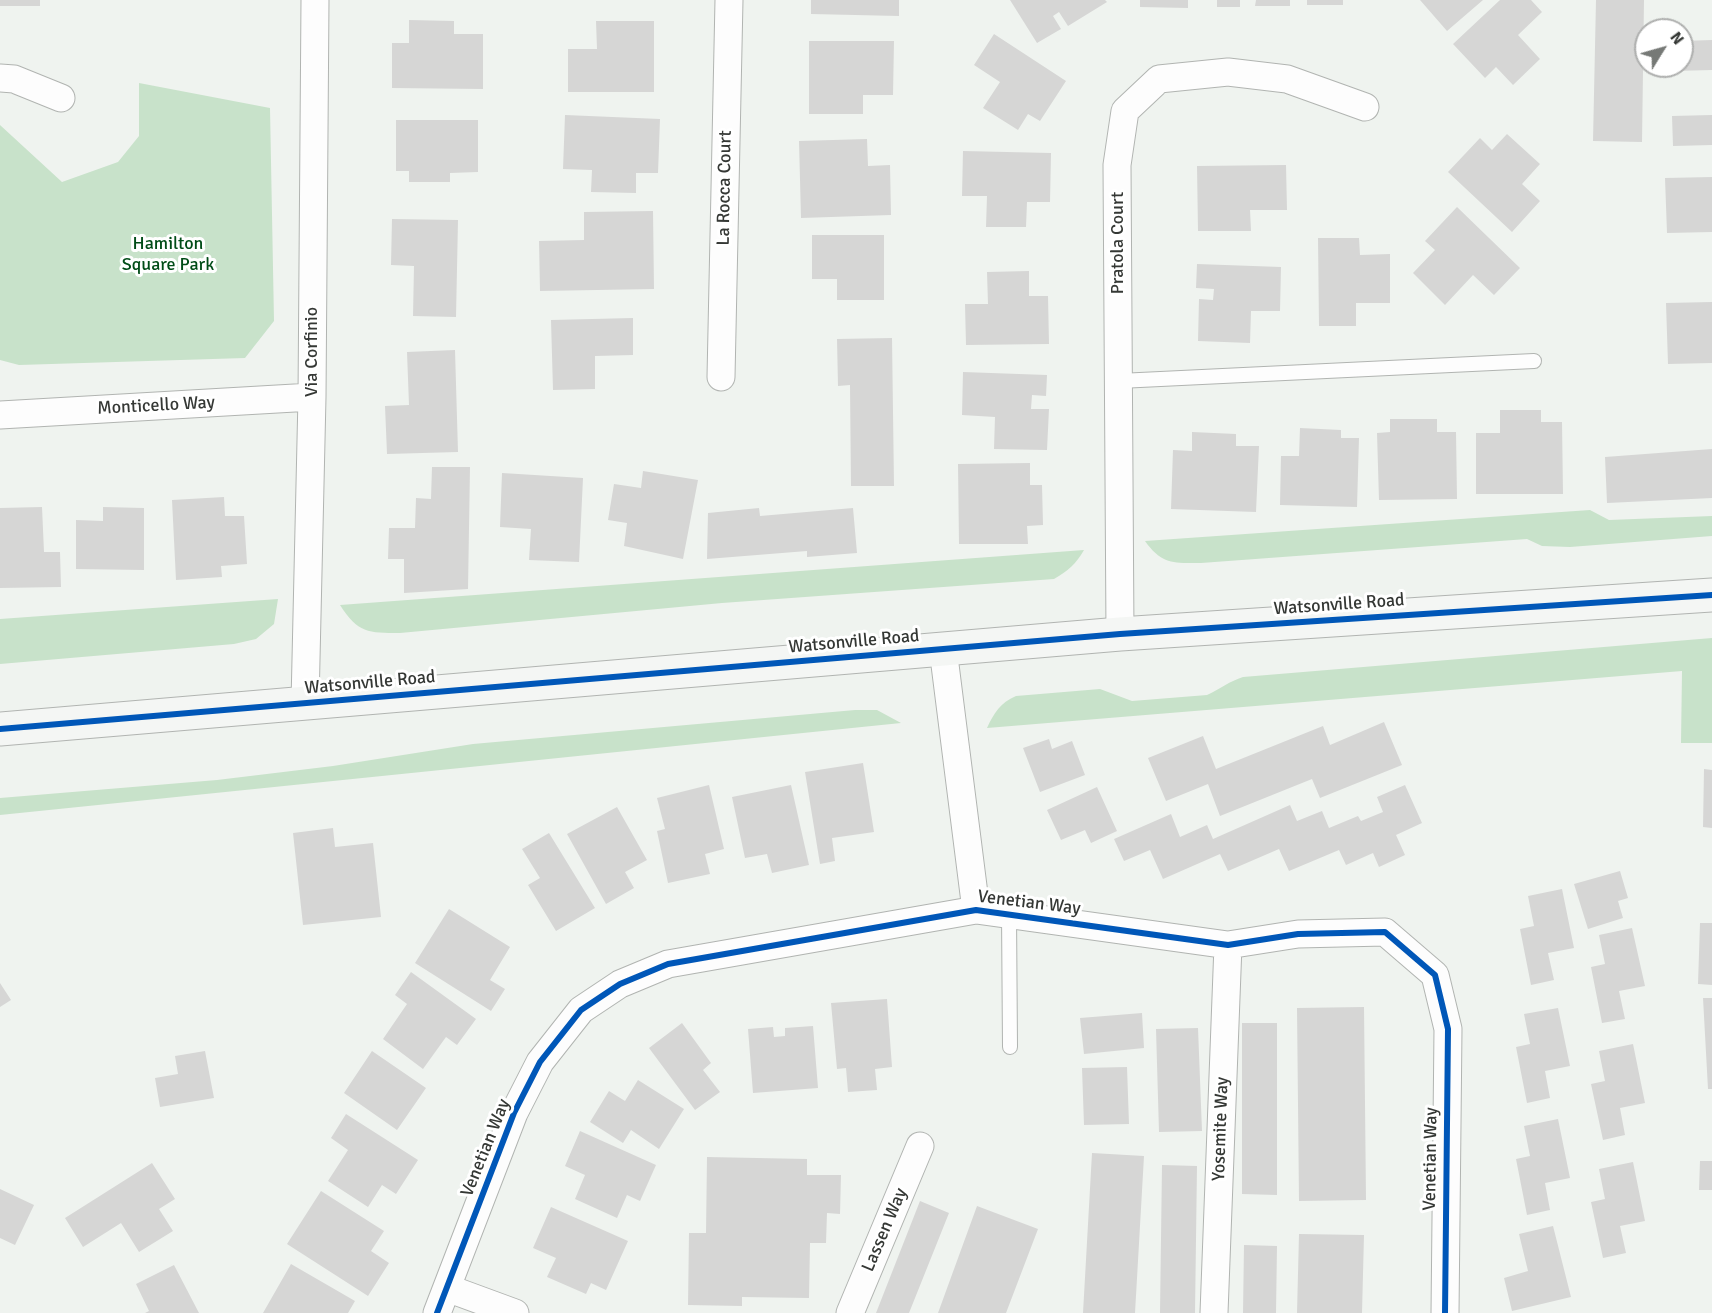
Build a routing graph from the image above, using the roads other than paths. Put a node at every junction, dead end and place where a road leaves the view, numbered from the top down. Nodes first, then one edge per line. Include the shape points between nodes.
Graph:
1 (315, 0) edge
2 (729, 0) edge
3 (0, 78) edge
4 (61, 98) dead end
5 (1365, 107) dead end
6 (1534, 361) dead end
7 (722, 377) dead end
8 (1119, 381) junction
9 (312, 397) junction
10 (0, 415) edge
11 (1712, 595) edge
12 (1120, 634) junction
13 (943, 649) junction
14 (305, 703) junction
15 (0, 729) edge
16 (976, 910) junction
17 (1009, 914) junction
18 (1228, 945) junction
19 (1010, 1047) dead end
20 (920, 1146) dead end
21 (447, 1288) junction
22 (437, 1313) edge
23 (515, 1313) edge
24 (850, 1313) edge
25 (1214, 1313) edge
26 (1445, 1313) edge

1 - 9 street, Via Corfinio
2 - 7 street, La Rocca Court
3 - 4 street via 14,79
5 - 8 street, Pratola Court via 1287,79 1228,72 1159,79 1125,111 1117,165
6 - 8 lane
8 - 12 street, Pratola Court
9 - 10 street, Monticello Way
9 - 14 street, Via Corfinio
11 - 12 main road, Watsonville Road
12 - 13 main road, Watsonville Road
13 - 14 main road, Watsonville Road
13 - 16 street, Venetian Way
14 - 15 main road, Watsonville Road
16 - 17 street, Venetian Way
16 - 21 street, Venetian Way via 668,963 620,984 581,1010 540,1062 514,1113
17 - 18 street, Venetian Way
17 - 19 lane
18 - 25 street, Yosemite Way
18 - 26 street, Venetian Way via 1298,934 1385,932 1435,975 1448,1029
20 - 24 street, Lassen Way
21 - 22 street, Venetian Way
21 - 23 street

